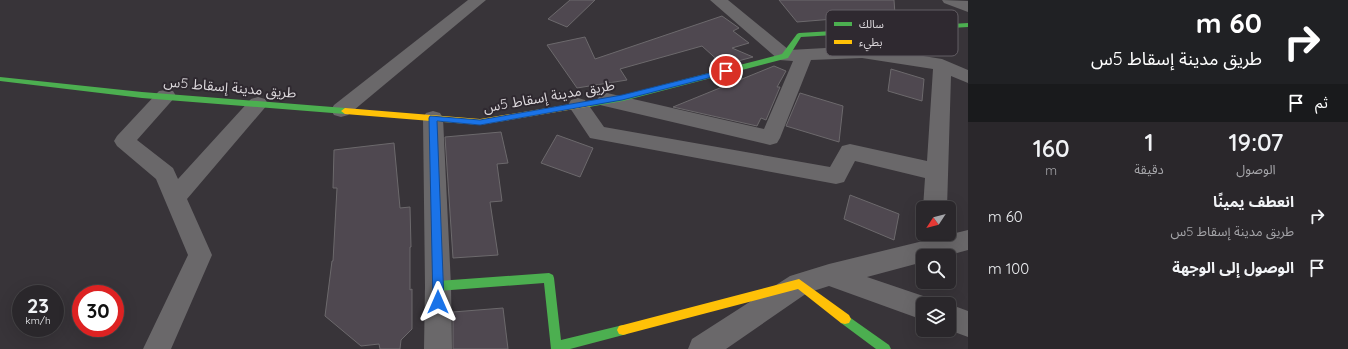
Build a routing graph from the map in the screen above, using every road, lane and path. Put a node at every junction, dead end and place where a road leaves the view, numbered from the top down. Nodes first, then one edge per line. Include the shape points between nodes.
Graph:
1 (478, 0) edge
2 (718, 0) edge
3 (950, 0) edge
4 (968, 7) edge
5 (968, 25) edge
6 (958, 26) edge
7 (826, 33) edge
8 (826, 54) edge
9 (785, 56) junction
10 (804, 56) junction
11 (887, 56) edge
12 (942, 65) junction
13 (968, 77) edge
14 (0, 79) edge
15 (166, 96) junction
16 (608, 100) junction
17 (258, 104) junction
18 (578, 105) junction
19 (341, 110) junction
20 (433, 118) junction
21 (937, 172) junction
22 (175, 198) junction
23 (935, 201) edge
24 (968, 240) edge
25 (933, 242) edge
26 (829, 275) junction
27 (799, 284) junction
28 (438, 286) junction
29 (916, 306) edge
30 (956, 320) edge
31 (968, 324) edge
32 (157, 349) edge
33 (438, 349) edge
34 (702, 349) edge
35 (885, 349) edge

1 - 19 street
2 - 9 street
3 - 4 street
5 - 6 street
7 - 9 street via 799,35
8 - 10 street
9 - 10 street
9 - 16 street, طريق مدينة إسقاط 5س
10 - 16 street via 770,138
11 - 12 street
12 - 13 street
12 - 21 street
14 - 15 street, طريق مدينة إسقاط 5س
15 - 17 street, طريق مدينة إسقاط 5س
15 - 22 street via 124,141 165,174
16 - 18 street, طريق مدينة إسقاط 5س
17 - 19 street, طريق مدينة إسقاط 5س
17 - 22 street
18 - 20 street, طريق مدينة إسقاط 5س via 480,122
18 - 21 street via 597,133 836,176 850,152
19 - 20 street, طريق مدينة إسقاط 5س
20 - 28 street
21 - 23 street
22 - 32 street via 200,255
24 - 25 street
25 - 26 street
26 - 27 street
26 - 29 street
27 - 28 street via 556,347 549,278
27 - 34 street
27 - 35 street
28 - 33 street
30 - 31 street

